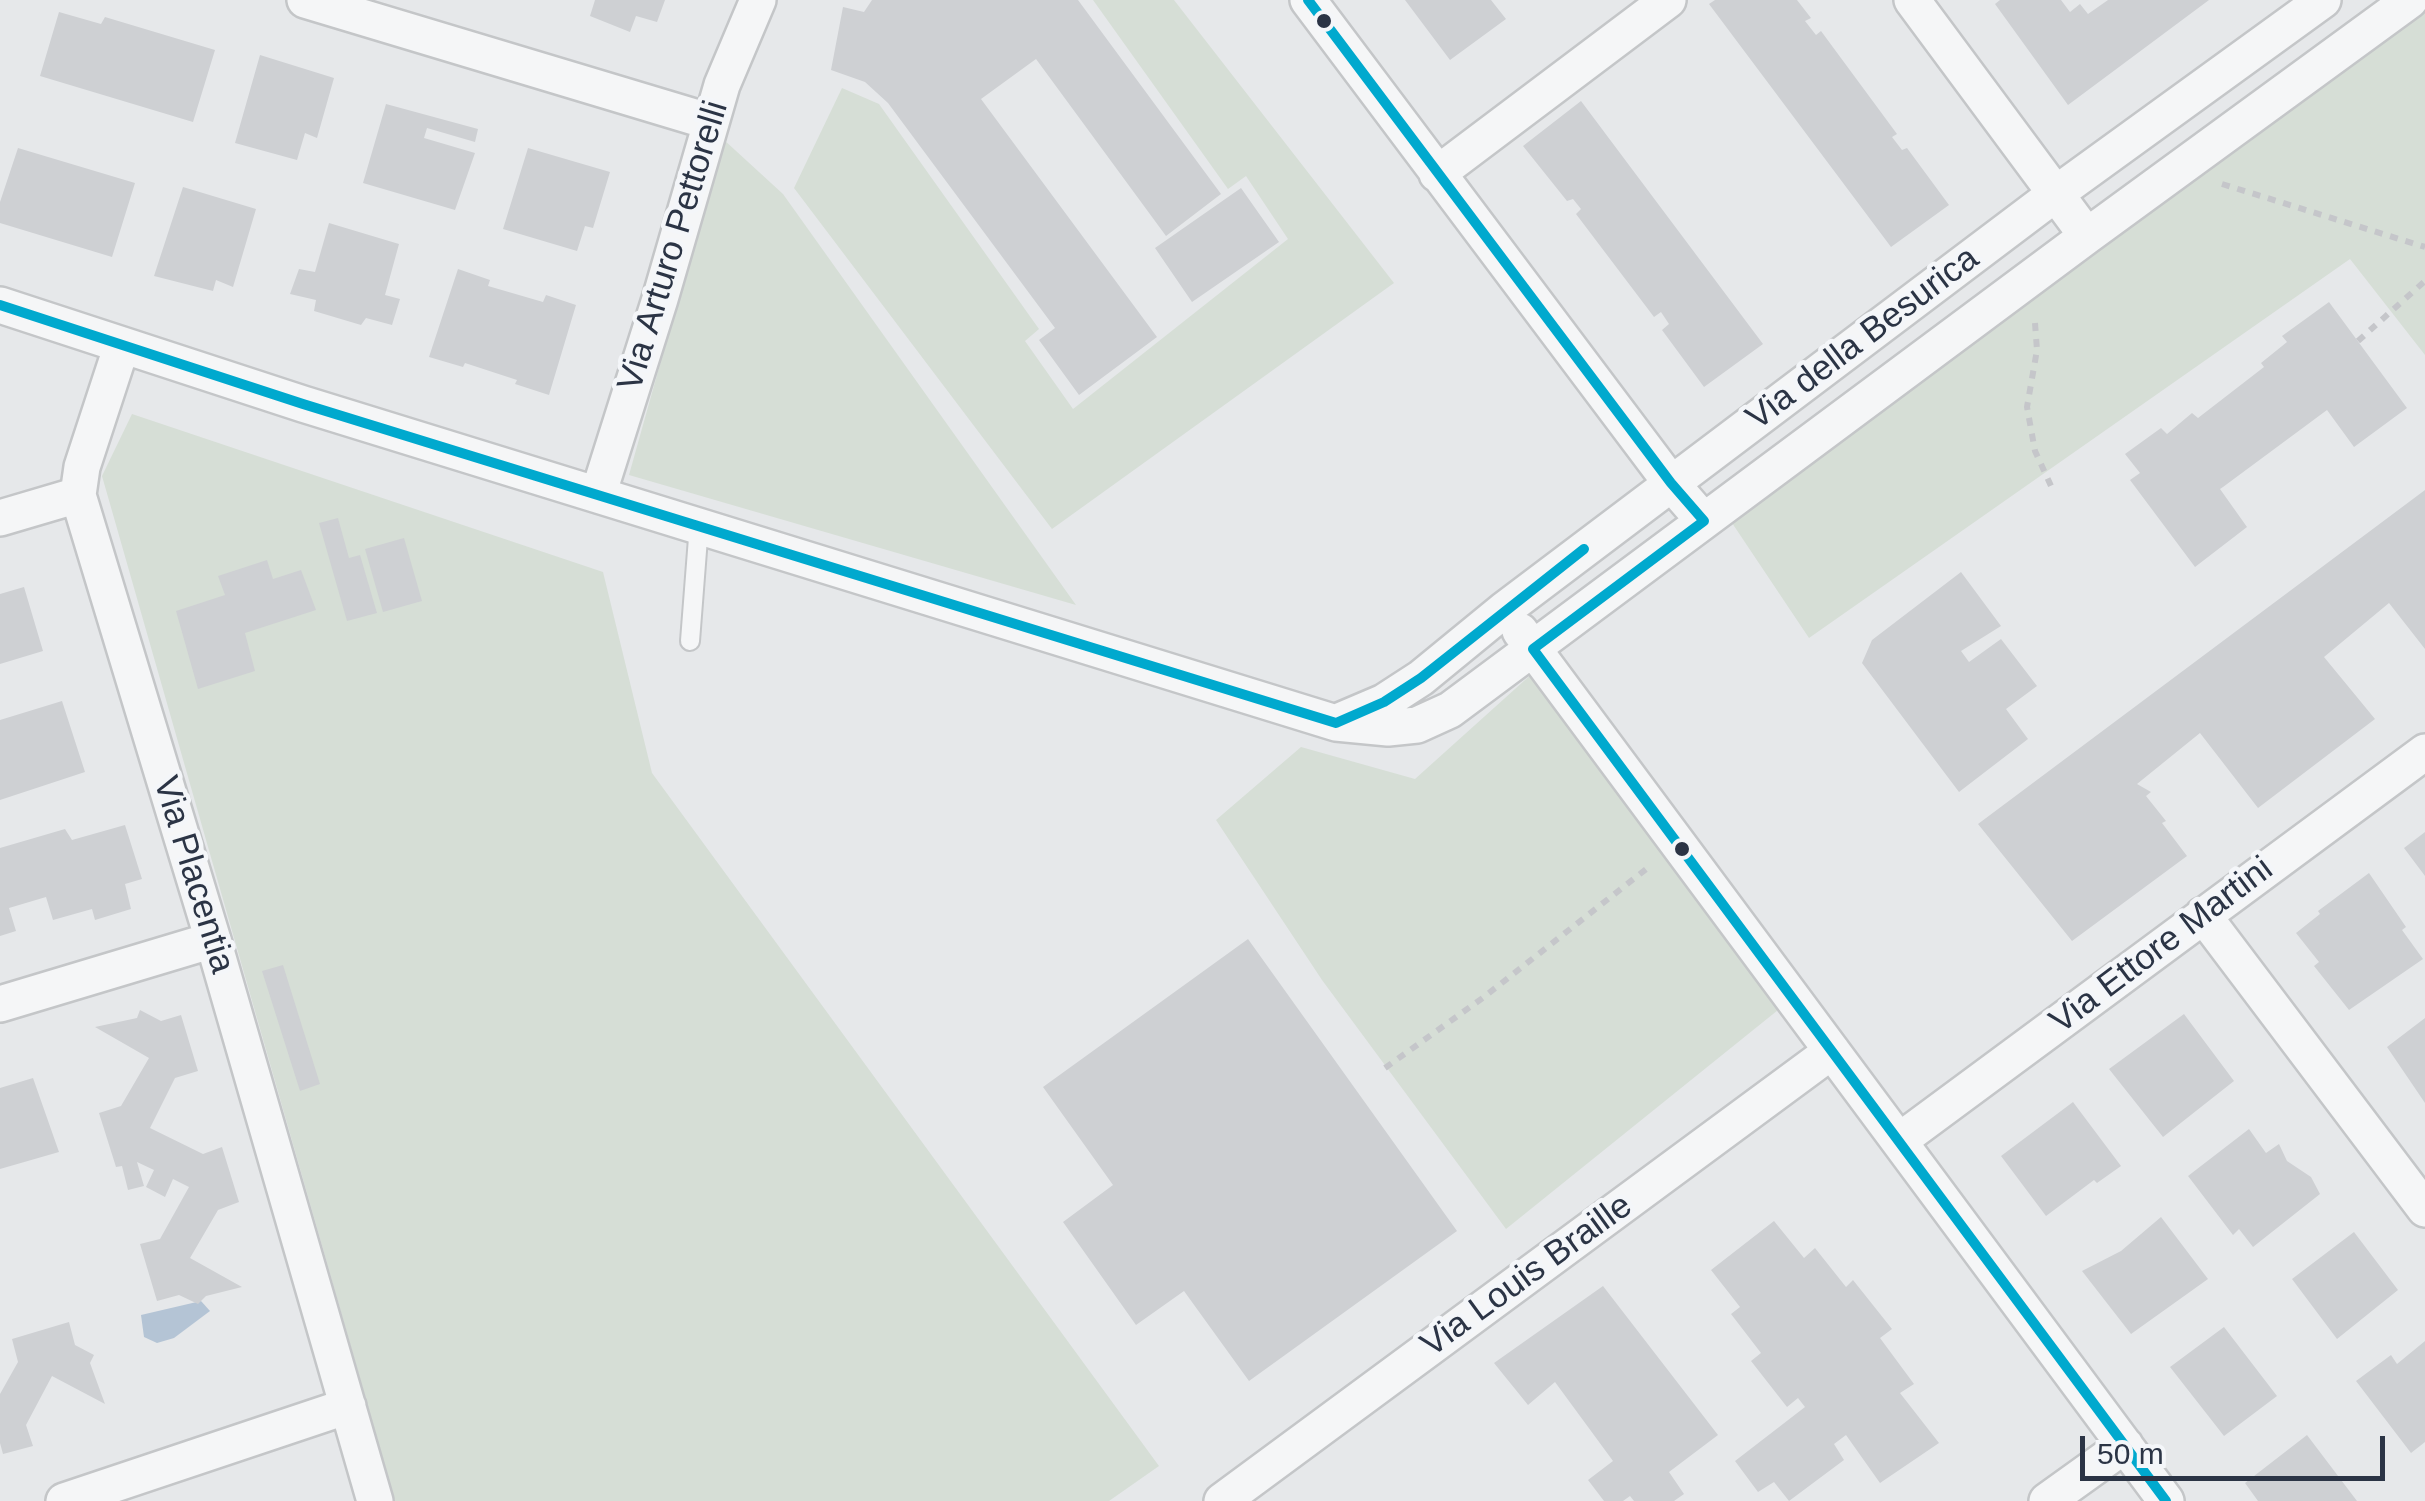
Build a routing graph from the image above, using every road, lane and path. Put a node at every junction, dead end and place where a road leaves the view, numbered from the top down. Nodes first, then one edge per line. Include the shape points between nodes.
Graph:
1 (305, 0) edge
2 (758, 0) edge
3 (1308, 0) edge
4 (1668, 0) edge
5 (1912, 0) edge
6 (2323, 0) edge
7 (2410, 0) edge
8 (344, 6) edge
9 (711, 122) junction
10 (2178, 170) junction
11 (1437, 174) junction
12 (2054, 195) junction
13 (2087, 236) junction
14 (2425, 246) edge
15 (2425, 281) edge
16 (2024, 283) junction
17 (0, 305) edge
18 (2358, 340) dead end
19 (122, 344) junction
20 (1671, 482) junction
21 (2051, 486) dead end
22 (78, 495) junction
23 (598, 495) junction
24 (0, 518) edge
25 (1704, 521) junction
26 (699, 525) junction
27 (1504, 610) junction
28 (690, 642) dead end
29 (1533, 649) junction
30 (1336, 722) junction
31 (2425, 752) edge
32 (1678, 844) junction
33 (2203, 915) junction
34 (212, 940) junction
35 (0, 1004) edge
36 (1832, 1051) junction
37 (1385, 1068) dead end
38 (1899, 1141) junction
39 (2425, 1209) edge
40 (348, 1406) junction
41 (2125, 1445) junction
42 (64, 1501) edge
43 (375, 1501) edge
44 (1222, 1501) edge
45 (2048, 1501) edge
46 (2166, 1501) edge

1 - 8 street
2 - 9 street, Via Arturo Pettorelli
3 - 11 street
4 - 11 street
5 - 12 street
6 - 12 street, Via della Besurica
7 - 10 street, Via della Besurica
8 - 9 street
9 - 23 street, Via Arturo Pettorelli
10 - 13 street, Via della Besurica
10 - 14 path
11 - 20 street
12 - 13 street
12 - 20 street, Via della Besurica
13 - 16 street, Via della Besurica
15 - 18 path
16 - 21 path via 2036,350 2027,407
16 - 25 street, Via della Besurica
17 - 19 street
19 - 22 street, Via Placentia
19 - 23 street
20 - 25 street
20 - 27 street, Via della Besurica
22 - 24 street
22 - 34 street, Via Placentia
23 - 26 street
25 - 29 street, Via della Besurica
26 - 28 lane
26 - 30 street
27 - 29 street
27 - 30 street, Via della Besurica via 1421,678
29 - 30 street, Via della Besurica via 1450,710 1418,725
29 - 32 street
31 - 33 street, Via Ettore Martini
32 - 36 street
32 - 37 path
33 - 38 street, Via Ettore Martini
33 - 39 street
34 - 35 street
34 - 40 street, Via Placentia
36 - 38 street
36 - 44 street, Via Louis Braille
38 - 41 street
40 - 42 street
40 - 43 street, Via Placentia
41 - 45 street
41 - 46 street

